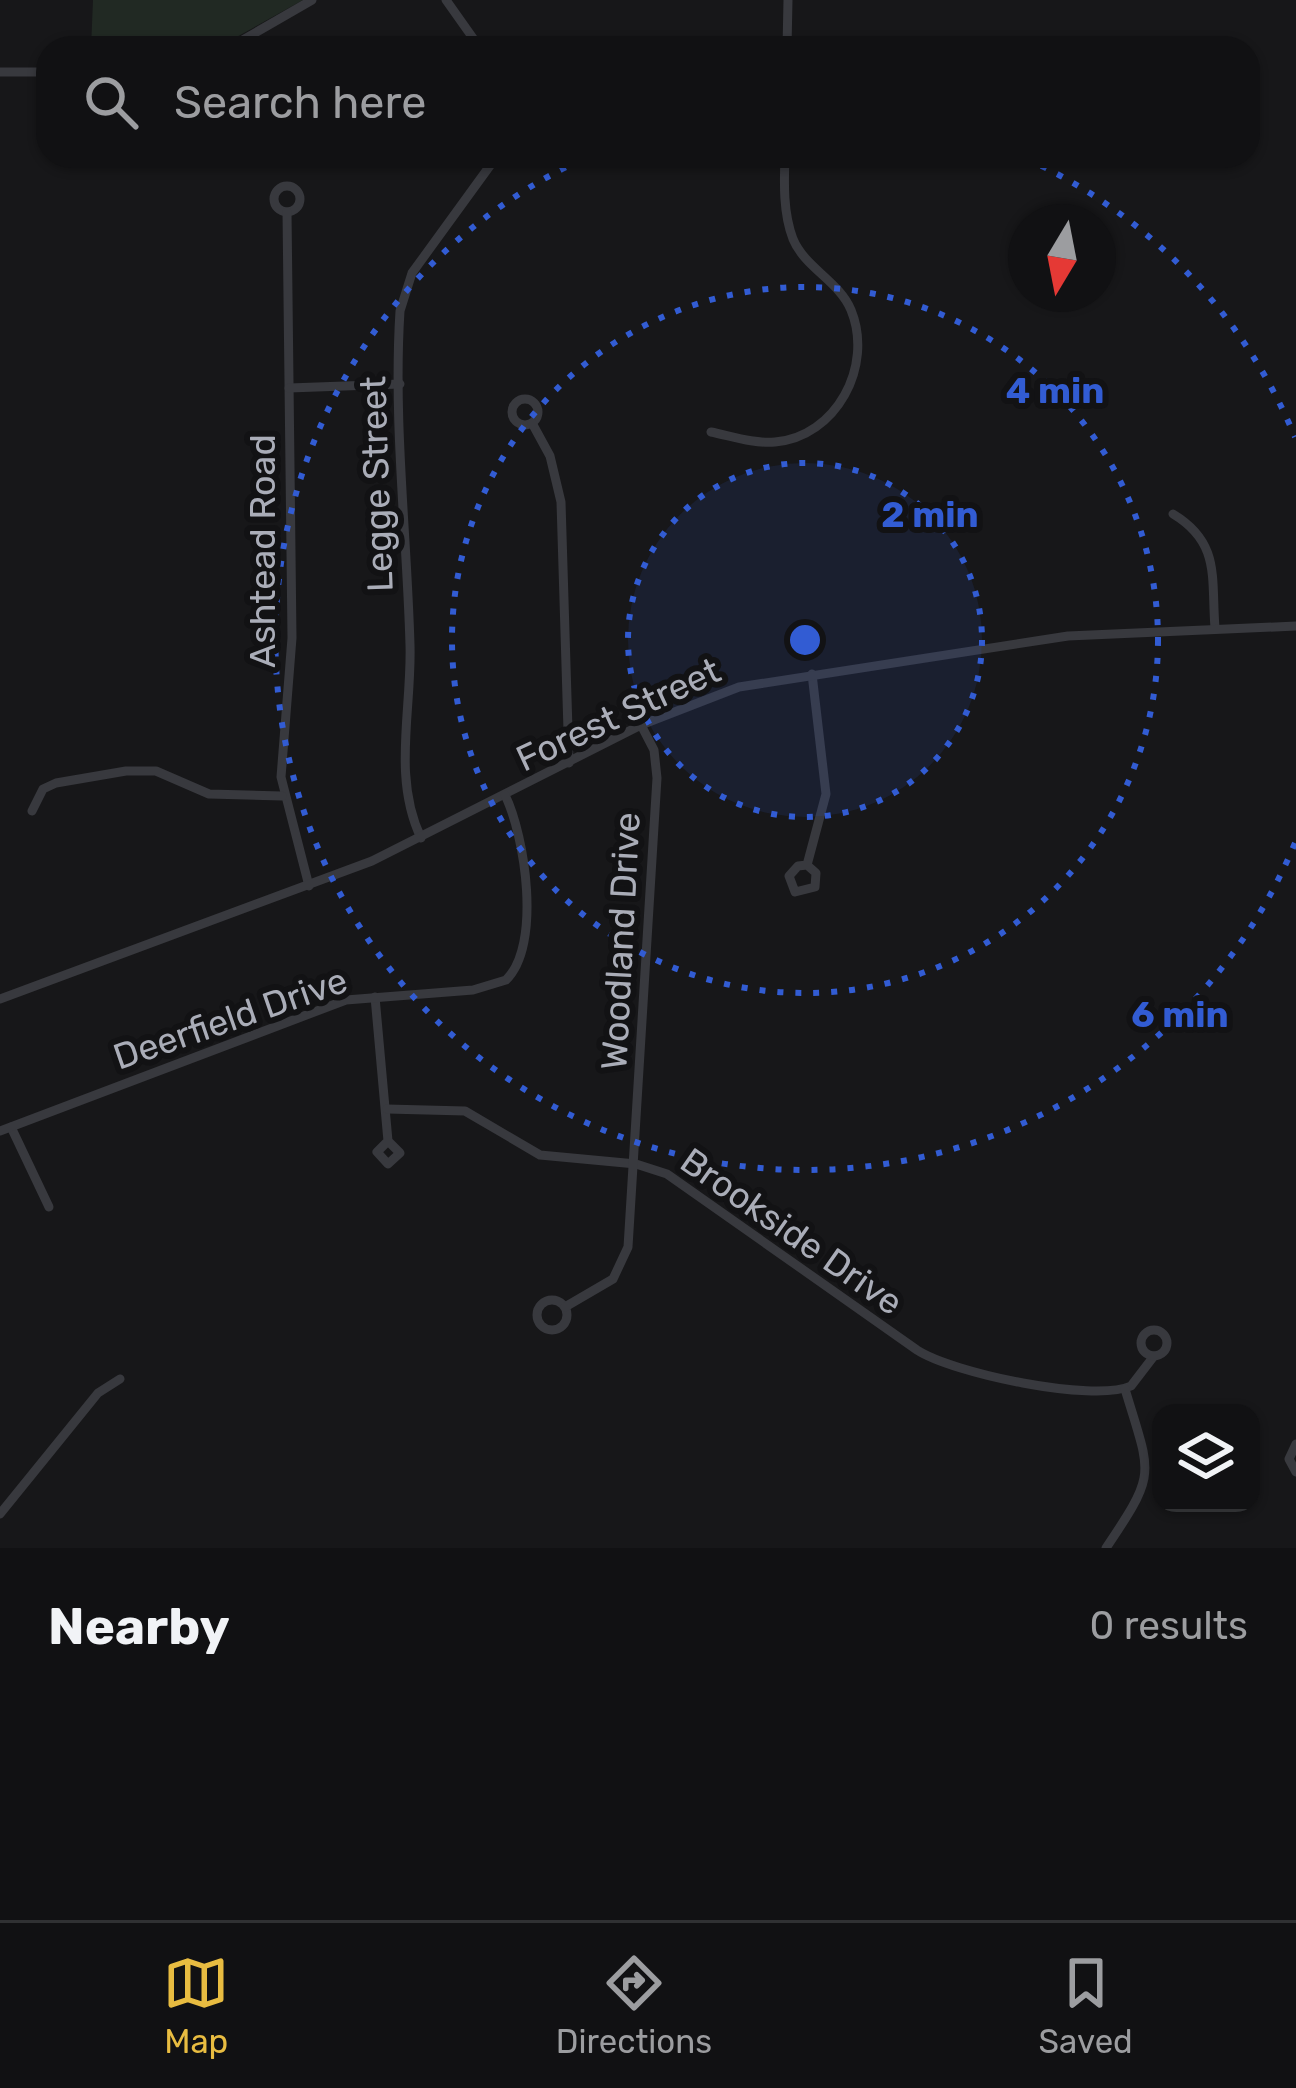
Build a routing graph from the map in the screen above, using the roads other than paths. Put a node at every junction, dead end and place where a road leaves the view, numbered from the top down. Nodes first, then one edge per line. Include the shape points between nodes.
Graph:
1 (312, 0) edge
2 (446, 0) edge
3 (788, 0) edge
4 (250, 36) edge
5 (472, 36) edge
6 (787, 36) edge
7 (0, 72) edge
8 (36, 72) edge
9 (488, 168) edge
10 (786, 168) edge
11 (287, 212) dead end
12 (400, 384) junction
13 (289, 388) junction
14 (532, 423) dead end
15 (711, 432) dead end
16 (1173, 514) dead end
17 (1296, 626) edge
18 (1215, 628) junction
19 (812, 674) junction
20 (641, 725) junction
21 (569, 763) junction
22 (505, 795) junction
23 (282, 796) junction
24 (32, 811) dead end
25 (421, 838) junction
26 (807, 865) dead end
27 (309, 886) junction
28 (375, 997) junction
29 (0, 999) edge
30 (387, 1109) junction
31 (5, 1129) edge
32 (388, 1141) dead end
33 (636, 1164) junction
34 (49, 1207) dead end
35 (565, 1307) dead end
36 (1154, 1356) dead end
37 (120, 1378) dead end
38 (1125, 1389) junction
39 (1296, 1444) edge
40 (1296, 1472) edge
41 (0, 1514) edge
42 (1106, 1548) edge

1 - 4 street
2 - 5 street
3 - 6 street
7 - 8 street
9 - 12 street, Legge Street via 406,286
10 - 15 street via 792,235 851,309 856,369 838,406 800,436 763,442
11 - 13 street, Ashtead Road
12 - 13 street
12 - 25 street, Legge Street via 410,645 404,776
13 - 23 street, Ashtead Road via 292,638
14 - 21 street via 561,502
16 - 18 street via 1208,546
17 - 18 street, Forest Street
18 - 19 street, Forest Street via 1068,636
19 - 20 street, Forest Street via 710,695
19 - 26 street via 826,794
20 - 21 street, Forest Street
20 - 33 street, Woodland Drive via 657,778
21 - 22 street, Forest Street
22 - 25 street, Forest Street
22 - 28 street, Deerfield Drive via 526,858 514,972 481,989
23 - 24 street via 209,794 156,771 126,771 56,783
23 - 27 street, Ashtead Road
25 - 27 street, Forest Street
27 - 29 street, Forest Street
28 - 30 street
28 - 31 street, Deerfield Drive via 330,1005
30 - 32 street
30 - 33 street, Brookside Drive via 465,1111 540,1155
31 - 34 street
33 - 35 street, Woodland Drive via 621,1266 592,1295
33 - 38 street, Brookside Drive via 673,1176 939,1362 1088,1391
36 - 38 street
37 - 41 street via 102,1388
38 - 42 street via 1147,1474 1136,1508
39 - 40 street via 1289,1459

